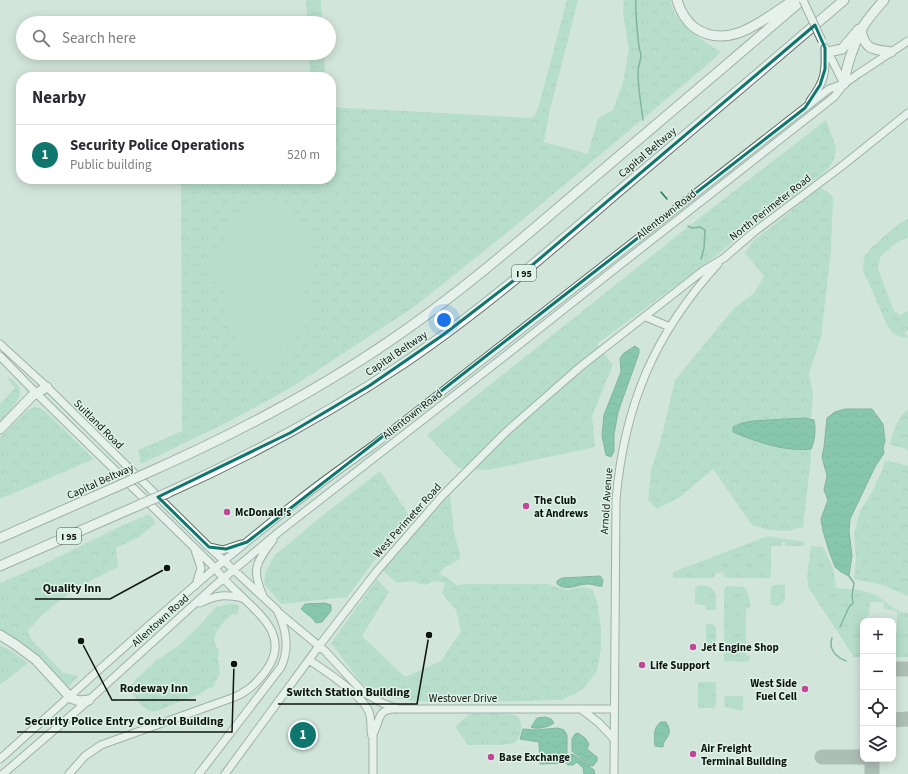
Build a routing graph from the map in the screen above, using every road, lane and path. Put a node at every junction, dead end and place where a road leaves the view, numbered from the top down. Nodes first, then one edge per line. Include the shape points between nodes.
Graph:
1 (678, 0) edge
2 (794, 0) edge
3 (803, 0) edge
4 (844, 0) edge
5 (884, 0) edge
6 (863, 28) junction
7 (908, 41) edge
8 (825, 47) junction
9 (891, 52) junction
10 (844, 84) junction
11 (805, 108) junction
12 (908, 113) edge
13 (724, 258) junction
14 (605, 264) junction
15 (611, 272) junction
16 (646, 317) junction
17 (670, 327) junction
18 (0, 344) edge
19 (0, 356) edge
20 (47, 387) junction
21 (36, 393) junction
22 (0, 429) edge
23 (375, 444) junction
24 (381, 452) junction
25 (280, 531) junction
26 (0, 538) edge
27 (247, 542) junction
28 (193, 546) junction
29 (209, 547) junction
30 (224, 562) junction
31 (0, 566) edge
32 (216, 569) junction
33 (233, 570) junction
34 (224, 578) junction
35 (196, 585) junction
36 (243, 598) junction
37 (265, 600) junction
38 (189, 609) junction
39 (277, 610) junction
40 (0, 636) edge
41 (319, 646) junction
42 (309, 660) junction
43 (362, 692) junction
44 (69, 697) junction
45 (89, 700) junction
46 (388, 705) junction
47 (398, 709) junction
48 (581, 709) junction
49 (614, 709) junction
50 (372, 718) junction
51 (372, 736) junction
52 (614, 738) junction
53 (0, 759) edge
54 (3, 774) edge
55 (68, 774) edge
56 (199, 774) edge
57 (225, 774) edge
58 (373, 774) edge
59 (614, 774) edge

1 - 2 highway via 684,16 694,27 720,36 752,28
3 - 8 main road, bridge
3 - 26 highway, Capital Beltway / I 95, bridge via 470,282 358,363 278,410 201,449
4 - 31 highway, Capital Beltway / I 95, bridge via 517,278 443,335 369,386 251,453
5 - 6 highway
6 - 8 highway via 842,49
6 - 9 highway via 864,41 870,48
6 - 10 highway
7 - 9 main road, Allentown Road
8 - 10 main road
8 - 11 main road via 823,79
9 - 10 main road, Allentown Road
10 - 11 main road, Allentown Road via 829,89
10 - 15 main road, Allentown Road via 834,97
11 - 14 main road, Allentown Road
12 - 13 main road, North Perimeter Road
13 - 16 main road, North Perimeter Road via 704,270
13 - 17 main road, Arnold Avenue via 699,286
14 - 15 main road
14 - 23 main road, Allentown Road
15 - 24 main road, Allentown Road
16 - 17 main road
16 - 41 main road, West Perimeter Road via 580,367 473,464 400,543
17 - 49 main road, Arnold Avenue via 650,365 634,404 619,467 615,530
18 - 20 main road, Suitland Road
19 - 21 main road, Suitland Road
20 - 21 highway
20 - 29 main road, Suitland Road
21 - 22 highway
21 - 28 main road, Suitland Road
23 - 24 main road
23 - 27 main road, Allentown Road
24 - 25 main road, Allentown Road
25 - 33 main road, Allentown Road
25 - 37 main road via 257,567 257,579
27 - 29 main road via 226,549
27 - 30 main road, Allentown Road
28 - 32 main road, Suitland Road
28 - 35 main road via 200,564
29 - 30 main road, Suitland Road
30 - 32 main road, Allentown Road
30 - 33 main road, Suitland Road
32 - 34 main road, Suitland Road
32 - 35 main road, Allentown Road
33 - 34 main road, Allentown Road
33 - 37 main road, Suitland Road
34 - 36 main road, Suitland Road
34 - 38 main road, Allentown Road
35 - 44 main road, Allentown Road
36 - 38 main road via 219,595
36 - 55 main road, Suitland Road via 267,622 274,636 275,650 270,663 254,686 240,695 101,745 84,756
37 - 39 main road, Westover Drive
38 - 45 main road, Allentown Road
39 - 41 main road, Westover Drive
39 - 56 main road via 286,641 283,662 277,674
40 - 44 highway via 16,644 33,658
41 - 42 main road, West Perimeter Road
41 - 43 main road, Westover Drive
42 - 50 main road via 348,688 366,705
42 - 57 main road, West Perimeter Road
43 - 46 main road, Westover Drive
43 - 50 main road via 371,704
44 - 45 highway
44 - 53 main road, Allentown Road
45 - 54 main road, Allentown Road
46 - 47 main road, Westover Drive
46 - 50 main road
47 - 48 main road, Westover Drive
47 - 51 main road via 389,709 382,714
48 - 49 main road, Westover Drive
48 - 52 main road via 600,723
49 - 52 main road, Arnold Avenue
50 - 51 main road
51 - 58 main road
52 - 59 main road, Arnold Avenue

